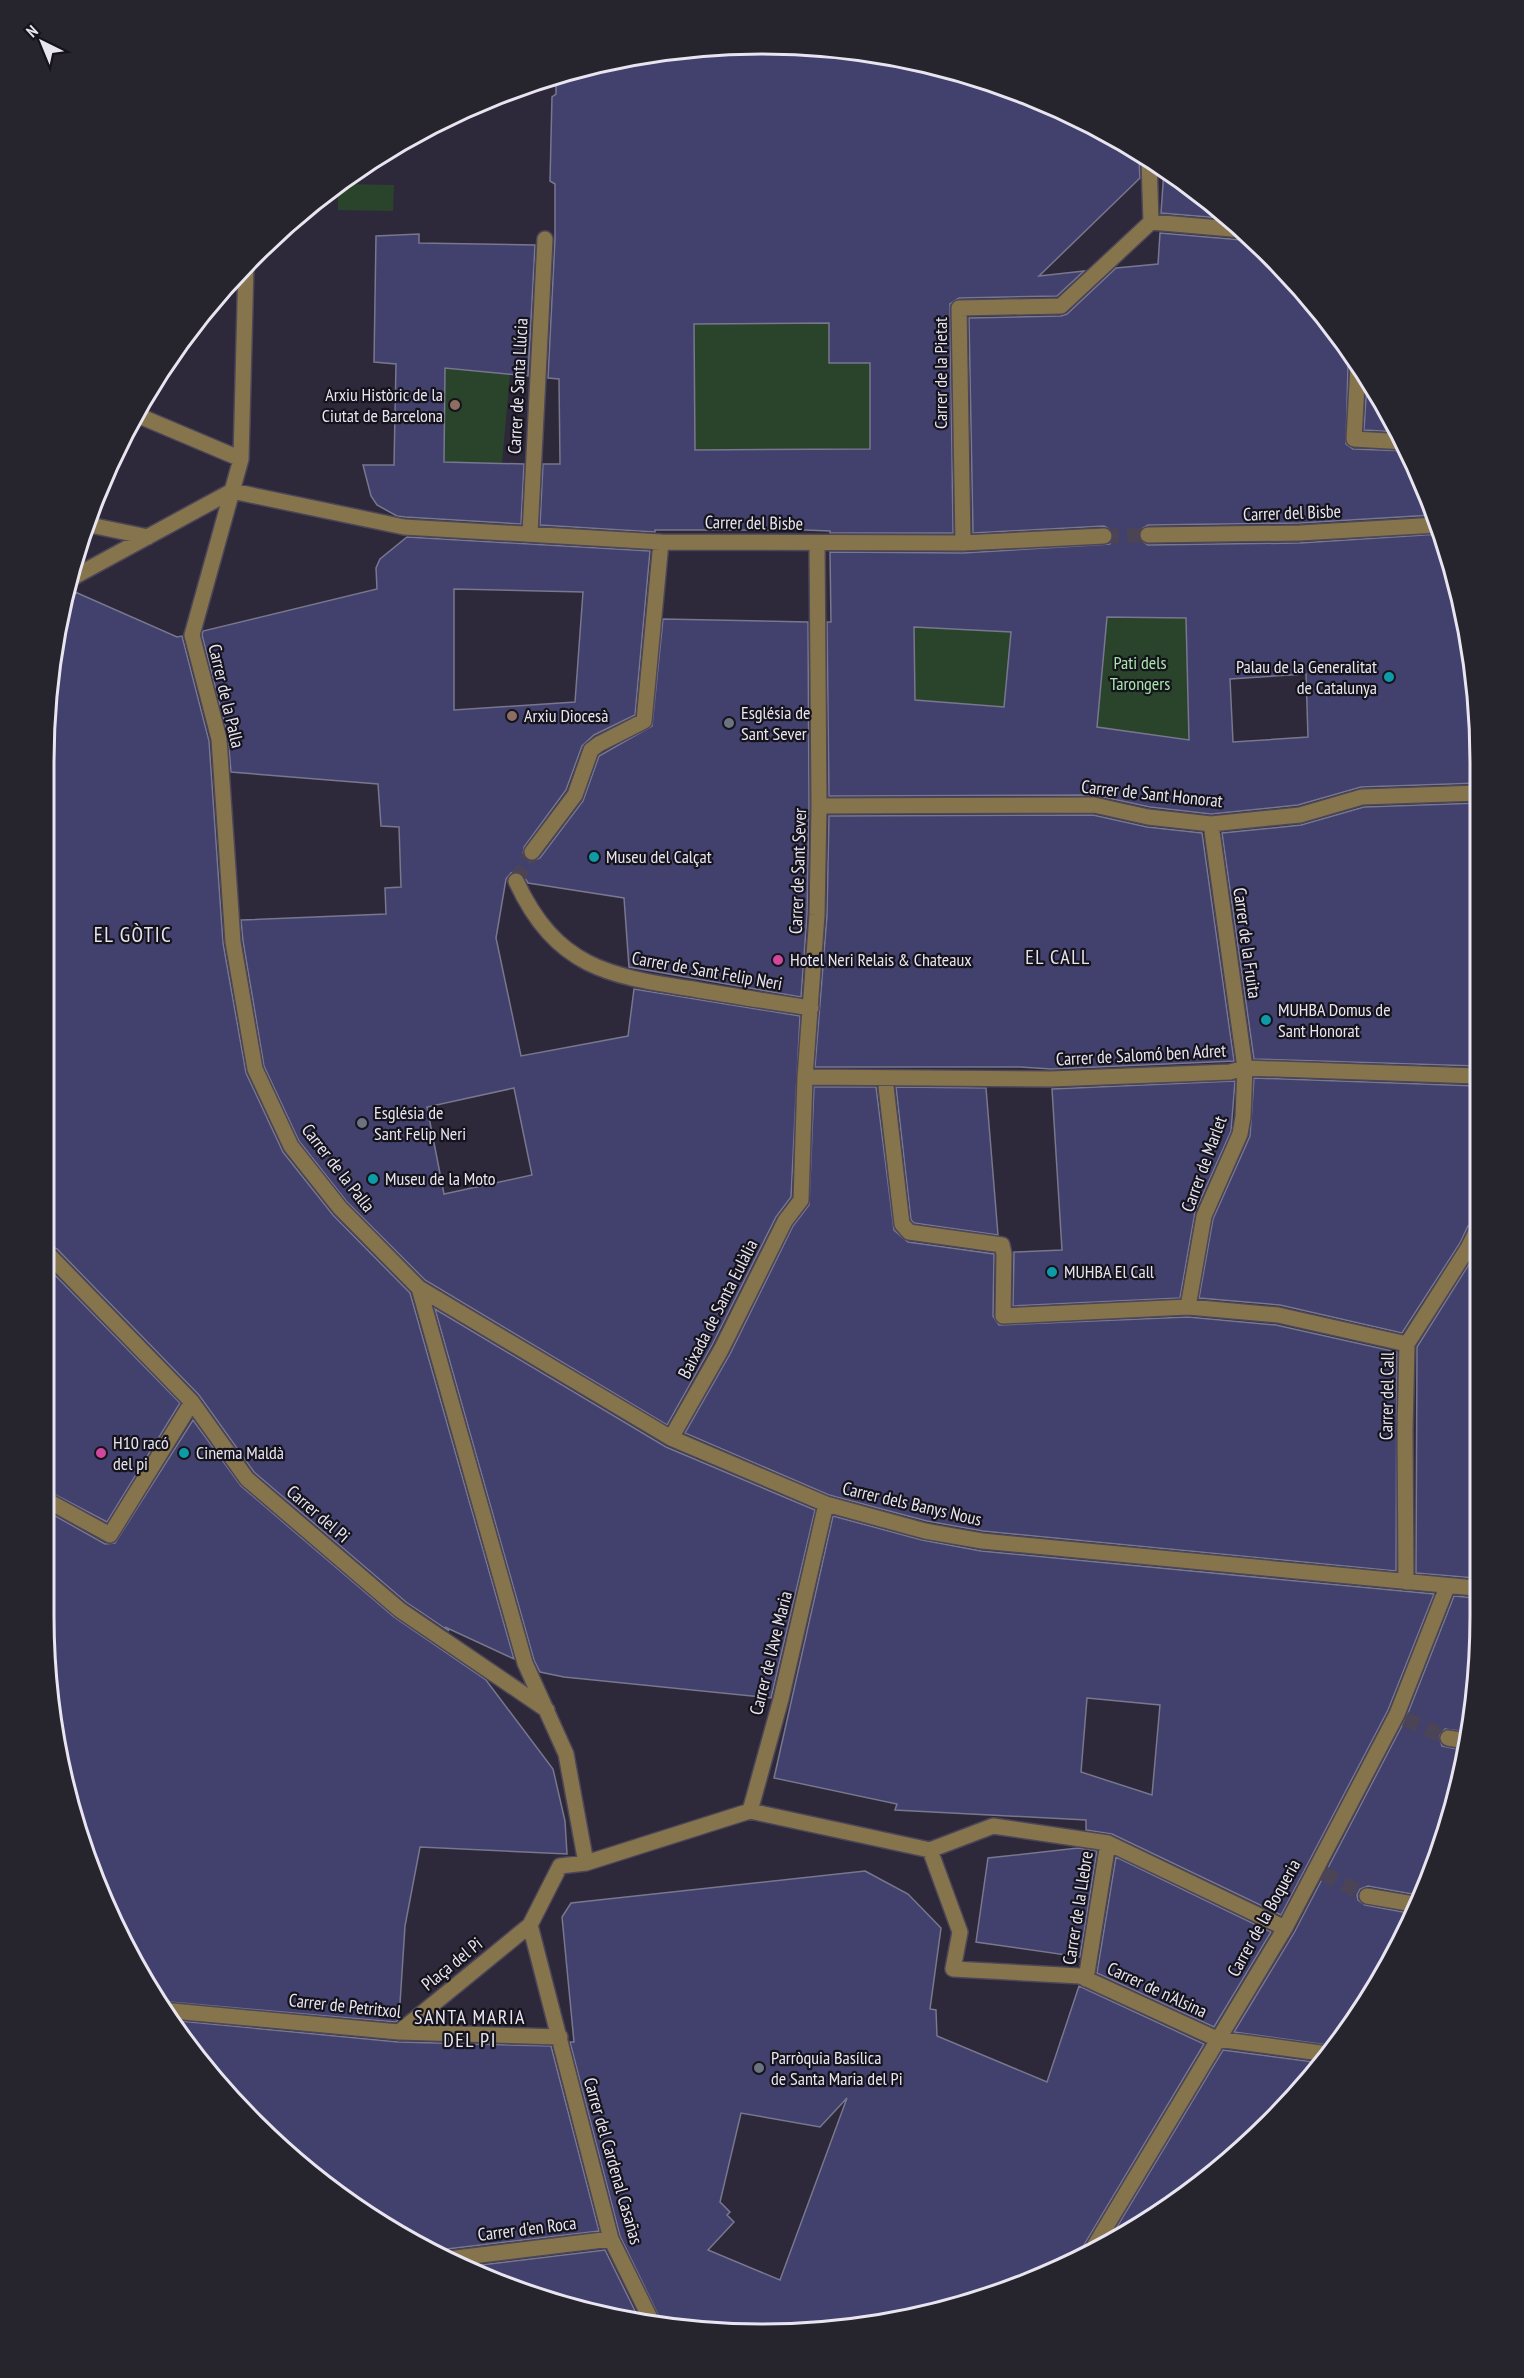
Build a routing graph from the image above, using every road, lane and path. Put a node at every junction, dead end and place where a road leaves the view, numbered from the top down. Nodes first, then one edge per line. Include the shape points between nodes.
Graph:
1 (1149, 169) edge
2 (1151, 222) junction
3 (1227, 229) edge
4 (545, 239) dead end
5 (246, 278) edge
6 (1357, 379) edge
7 (144, 418) edge
8 (1393, 441) edge
9 (241, 459) junction
10 (232, 491) junction
11 (1429, 525) edge
12 (95, 526) edge
13 (530, 534) junction
14 (1104, 536) tunnel mouth
15 (1148, 536) tunnel mouth
16 (148, 537) junction
17 (661, 542) junction
18 (817, 543) junction
19 (963, 543) junction
20 (80, 574) edge
21 (1470, 794) edge
22 (819, 806) junction
23 (1211, 824) junction
24 (531, 852) tunnel mouth
25 (516, 881) dead end
26 (811, 1008) junction
27 (1245, 1068) junction
28 (1470, 1076) edge
29 (805, 1077) junction
30 (885, 1078) junction
31 (801, 1200) joint
32 (1470, 1244) edge
33 (54, 1260) edge
34 (419, 1288) junction
35 (1188, 1307) junction
36 (1407, 1344) junction
37 (192, 1402) junction
38 (671, 1437) junction
39 (54, 1504) edge
40 (826, 1504) junction
41 (1406, 1582) junction
42 (1448, 1587) junction
43 (1470, 1588) edge
44 (547, 1710) junction
45 (1448, 1738) tunnel mouth
46 (1458, 1740) edge
47 (750, 1811) junction
48 (1108, 1843) junction
49 (930, 1850) junction
50 (586, 1863) junction
51 (1367, 1896) tunnel mouth
52 (1409, 1903) edge
53 (530, 1925) junction
54 (1285, 1928) junction
55 (1083, 1977) junction
56 (175, 2011) edge
57 (399, 2032) junction
58 (560, 2037) junction
59 (1217, 2039) junction
60 (1319, 2053) edge
61 (1099, 2238) edge
62 (611, 2239) junction
63 (463, 2257) edge
64 (648, 2314) edge

1 - 2 street
2 - 3 street
2 - 19 street, Carrer de la Pietat via 1060,306 959,308
4 - 13 street, Carrer de Santa Llúcia
5 - 9 street
6 - 8 street via 1354,439
7 - 9 street
9 - 10 street
10 - 13 street, Carrer del Bisbe via 404,527
10 - 16 street
10 - 34 street, Carrer de la Palla via 192,635 219,740 233,942 255,1069 291,1146 340,1208
11 - 15 street, Carrer del Bisbe
12 - 16 street
13 - 17 street, Carrer del Bisbe
14 - 19 street, Carrer del Bisbe
16 - 20 street
17 - 18 street, Carrer del Bisbe
17 - 24 street via 644,721 591,750 574,795
18 - 19 street, Carrer del Bisbe
18 - 22 street, Carrer de Sant Sever
21 - 23 street, Carrer de Sant Honorat via 1362,797 1300,814
22 - 23 street, Carrer de Sant Honorat via 1094,806
22 - 26 street, Carrer de Sant Sever
23 - 27 street, Carrer de la Fruita
25 - 26 street, Carrer de Sant Felip Neri via 537,919 566,949 596,968 632,980
26 - 29 street, Carrer de Sant Sever
27 - 28 street, Carrer de Salomó ben Adret
27 - 30 street, Carrer de Salomó ben Adret via 1230,1072 1052,1079
27 - 35 street, Carrer de Marlet via 1240,1134 1204,1216
29 - 30 street, Carrer de Salomó ben Adret
29 - 31 street, Carrer de Sant Sever
30 - 35 street via 902,1224 909,1232 1002,1245 1003,1316
31 - 38 street, Baixada de Santa Eulàlia via 785,1221 721,1350
32 - 36 street, Carrer del Call
33 - 37 street, Carrer del Pi
34 - 38 street, Carrer dels Banys Nous
34 - 44 street, Carrer de la Palla via 525,1663
35 - 36 street via 1278,1315
36 - 41 street, Carrer del Call
37 - 39 street via 110,1535
37 - 44 street, Carrer del Pi via 247,1479 400,1610
38 - 40 street, Carrer dels Banys Nous
40 - 41 street, Carrer dels Banys Nous via 925,1531 982,1541
40 - 47 street, Carrer de l'Ave Maria via 781,1699
41 - 42 street, Carrer dels Banys Nous
42 - 43 street, Carrer dels Banys Nous
42 - 54 street, Carrer de la Boqueria via 1401,1717
44 - 50 street, Carrer de la Palla via 566,1754
45 - 46 street
47 - 49 street
47 - 50 street
48 - 49 street via 993,1826
48 - 54 street
48 - 55 street, Carrer de la Llebre
49 - 55 street via 960,1932 953,1969
50 - 53 street, Plaça del Pi via 560,1866
51 - 52 street
53 - 57 street, Plaça del Pi
53 - 58 street
54 - 59 street, Carrer de la Boqueria
55 - 59 street, Carrer de n'Alsina
56 - 57 street, Carrer de Petritxol
57 - 58 street, Carrer de Petritxol
58 - 62 street, Carrer del Cardenal Casañas
59 - 60 street, Carrer de n'Alsina
59 - 61 street, Carrer de la Boqueria
62 - 63 street, Carrer d'en Roca
62 - 64 street, Carrer del Cardenal Casañas

